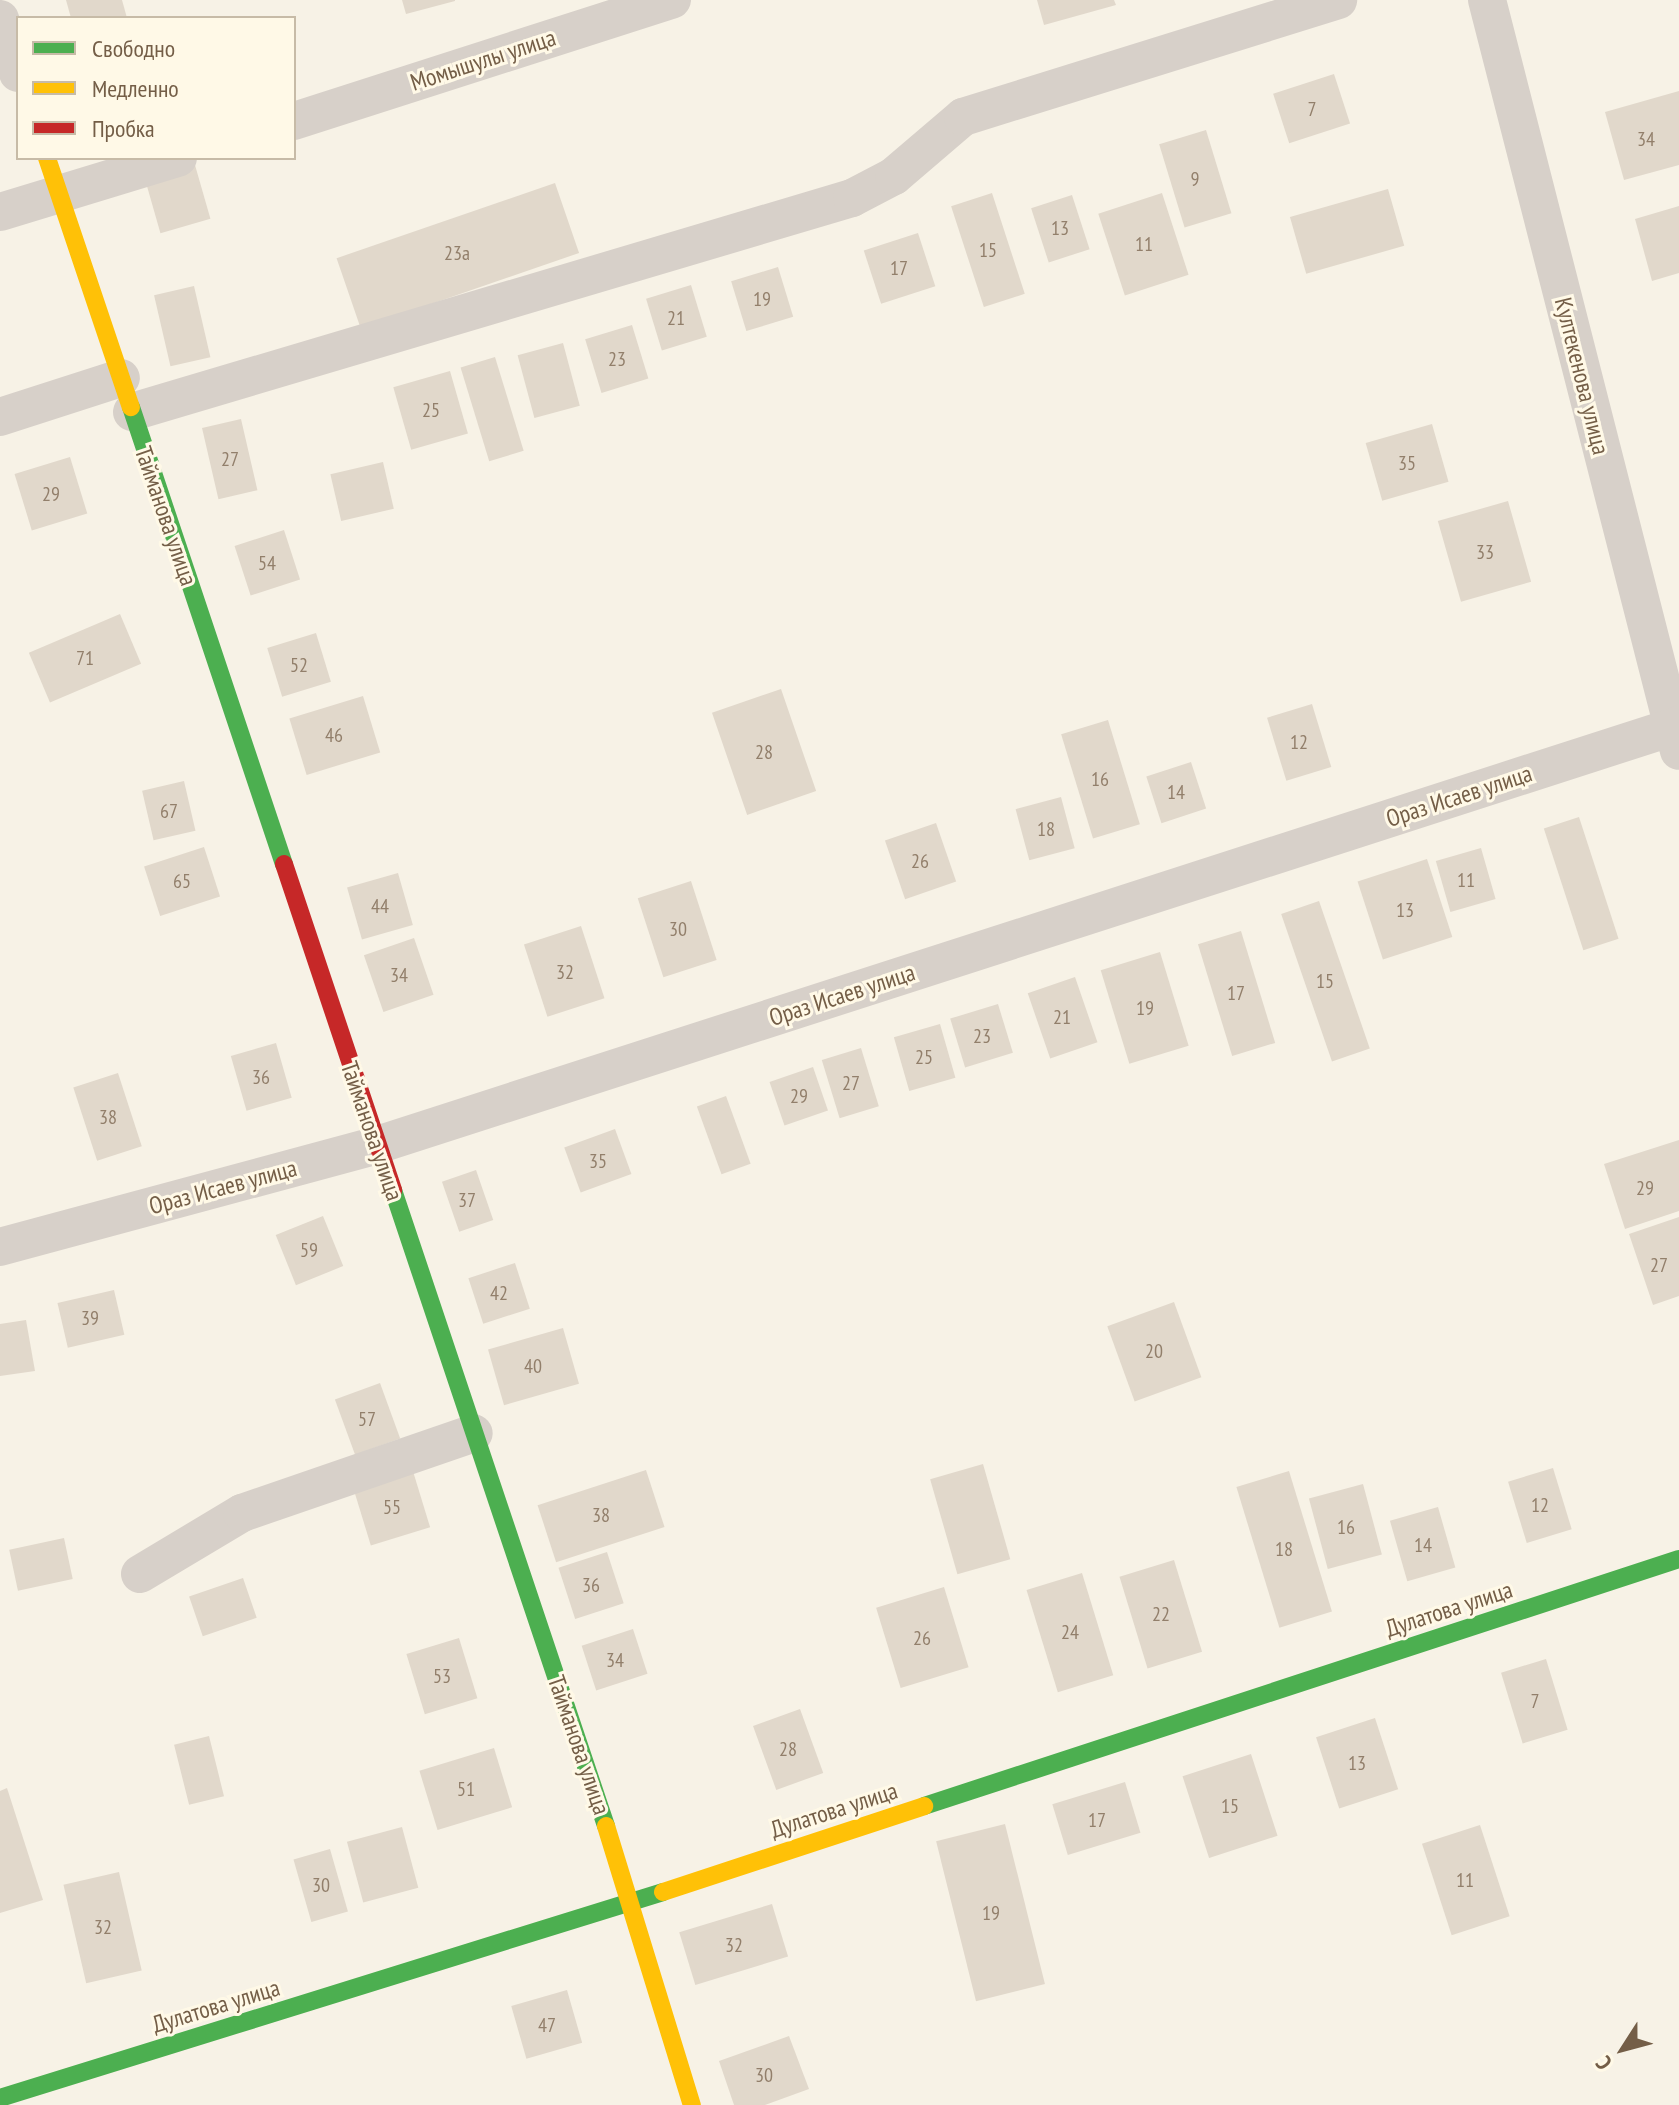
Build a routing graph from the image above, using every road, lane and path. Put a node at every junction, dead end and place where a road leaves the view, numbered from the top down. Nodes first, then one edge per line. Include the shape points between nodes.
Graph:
1 (672, 0) edge
2 (1338, 0) edge
3 (1487, 0) edge
4 (0, 19) edge
5 (16, 67) edge
6 (296, 120) edge
7 (48, 160) edge
8 (172, 160) edge
9 (59, 196) junction
10 (0, 212) edge
11 (126, 395) junction
12 (0, 417) edge
13 (1677, 735) edge
14 (377, 1145) junction
15 (0, 1247) edge
16 (474, 1433) junction
17 (1679, 1559) edge
18 (140, 1574) dead end
19 (632, 1902) junction
20 (0, 2098) edge
21 (692, 2105) edge

1 - 6 street, Момышулы улица
2 - 11 street via 963,117 894,176 852,198
3 - 13 street, Култекенова улица
4 - 5 street
7 - 9 street, Тайманова улица
8 - 9 street
9 - 10 street
9 - 11 street, Тайманова улица
11 - 12 street
11 - 14 street, Тайманова улица
13 - 14 street, Ораз Исаев улица
14 - 15 street, Ораз Исаев улица
14 - 16 street, Тайманова улица
16 - 18 street via 242,1513
16 - 19 street, Тайманова улица
17 - 19 street, Дулатова улица
19 - 20 street, Дулатова улица
19 - 21 street, Тайманова улица

